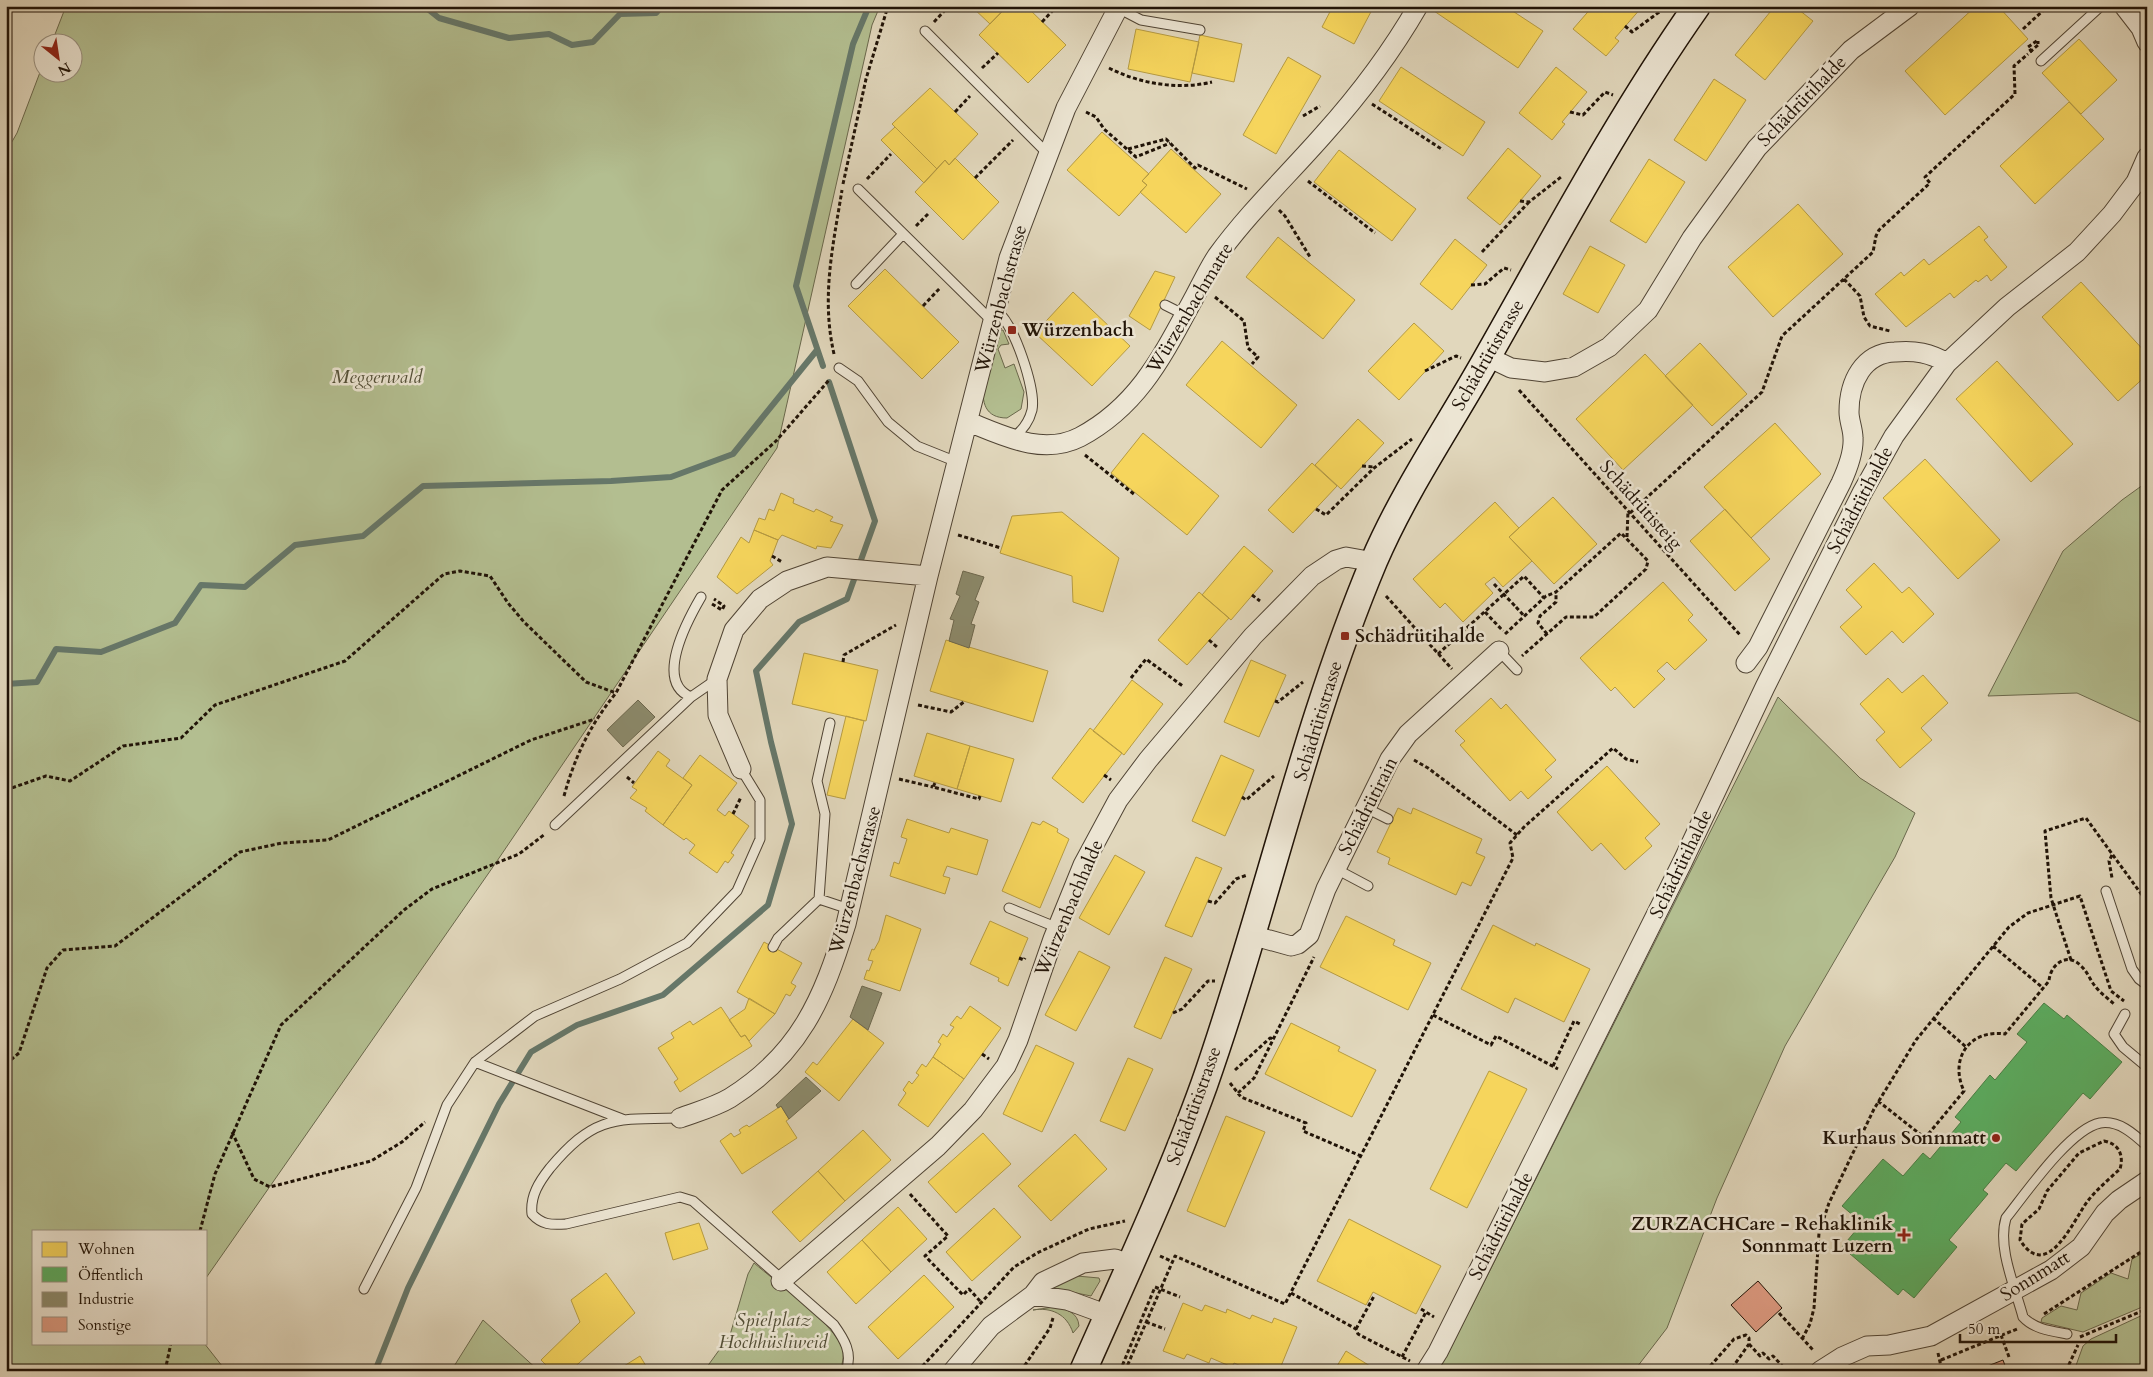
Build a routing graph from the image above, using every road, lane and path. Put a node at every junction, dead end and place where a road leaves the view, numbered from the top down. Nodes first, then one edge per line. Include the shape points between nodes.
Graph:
1 (1057, 6) edge
2 (1418, 6) edge
3 (1667, 6) edge
4 (1697, 6) edge
5 (1910, 6) edge
6 (2048, 6) edge
7 (2101, 6) edge
8 (2124, 6) edge
9 (1119, 7) edge
10 (1042, 22) dead end
11 (1625, 26) dead end
12 (2023, 29) dead end
13 (1200, 30) dead end
14 (925, 31) dead end
15 (2034, 41) dead end
16 (2147, 42) edge
17 (2038, 45) dead end
18 (2028, 47) dead end
19 (1092, 59) junction
20 (2041, 61) dead end
21 (1212, 82) dead end
22 (975, 91) dead end
23 (1357, 93) junction
24 (1614, 95) dead end
25 (1069, 102) junction
26 (955, 112) dead end
27 (1570, 112) dead end
28 (1019, 134) dead end
29 (1170, 143) junction
30 (1128, 149) junction
31 (1443, 150) dead end
32 (891, 154) dead end
33 (1048, 154) junction
34 (2147, 157) edge
35 (1293, 167) junction
36 (1564, 175) dead end
37 (975, 178) dead end
38 (858, 189) joint
39 (1264, 198) junction
40 (1520, 201) dead end
41 (1529, 202) junction
42 (1375, 232) dead end
43 (903, 234) junction
44 (1482, 252) dead end
45 (1310, 258) dead end
46 (1512, 270) dead end
47 (1844, 279) junction
48 (856, 284) dead end
49 (944, 284) dead end
50 (1471, 285) dead end
51 (1208, 292) dead end
52 (1165, 304) dead end
53 (923, 306) dead end
54 (1185, 315) junction
55 (995, 317) junction
56 (1898, 351) junction
57 (1475, 358) junction
58 (1947, 363) junction
59 (1252, 364) dead end
60 (839, 368) joint
61 (1426, 371) dead end
62 (1519, 390) dead end
63 (969, 422) junction
64 (1418, 438) dead end
65 (1013, 439) junction
66 (1080, 449) dead end
67 (958, 463) junction
68 (1362, 466) dead end
69 (1374, 468) junction
70 (1135, 495) dead end
71 (1316, 509) dead end
72 (1629, 512) junction
73 (1627, 538) junction
74 (975, 540) dead end
75 (1001, 548) dead end
76 (1374, 562) junction
77 (928, 576) junction
78 (1494, 584) dead end
79 (1556, 592) junction
80 (1383, 593) dead end
81 (701, 597) dead end
82 (1544, 598) junction
83 (1485, 612) junction
84 (1524, 616) junction
85 (918, 621) junction
86 (1505, 633) junction
87 (1547, 634) junction
88 (1744, 639) dead end
89 (1209, 640) dead end
90 (1499, 651) junction
91 (1222, 652) dead end
92 (1438, 654) junction
93 (843, 662) dead end
94 (1746, 663) dead end
95 (1515, 667) joint
96 (1131, 678) dead end
97 (1308, 678) dead end
98 (717, 679) junction
99 (1464, 683) junction
100 (1188, 691) dead end
101 (616, 694) junction
102 (691, 698) junction
103 (965, 701) dead end
104 (1275, 701) dead end
105 (936, 708) dead end
106 (595, 719) junction
107 (830, 723) dead end
108 (1419, 762) dead end
109 (1638, 762) dead end
110 (741, 769) joint
111 (1278, 772) dead end
112 (882, 776) junction
113 (935, 782) dead end
114 (933, 787) junction
115 (6, 790) edge
116 (980, 796) dead end
117 (1242, 797) dead end
118 (1366, 808) junction
119 (1388, 819) dead end
120 (555, 825) junction
121 (1517, 835) junction
122 (2112, 854) junction
123 (1336, 869) junction
124 (1247, 875) dead end
125 (1368, 886) dead end
126 (2106, 891) joint
127 (819, 899) junction
128 (1208, 902) dead end
129 (2147, 902) edge
130 (2054, 904) junction
131 (1009, 908) dead end
132 (849, 909) junction
133 (1058, 928) junction
134 (1251, 935) junction
135 (1303, 941) junction
136 (1993, 946) junction
137 (773, 947) dead end
138 (2071, 960) junction
139 (1215, 981) dead end
140 (2147, 985) edge
141 (2043, 988) junction
142 (1173, 1013) dead end
143 (2125, 1014) junction
144 (1433, 1015) junction
145 (1933, 1018) junction
146 (1582, 1024) dead end
147 (1274, 1040) junction
148 (1966, 1047) junction
149 (475, 1062) junction
150 (6, 1064) edge
151 (1552, 1066) junction
152 (2147, 1067) edge
153 (1558, 1069) dead end
154 (1233, 1072) dead end
155 (1878, 1101) junction
156 (447, 1105) junction
157 (680, 1118) joint
158 (622, 1119) junction
159 (232, 1131) junction
160 (2147, 1146) edge
161 (2078, 1153) joint
162 (1361, 1156) junction
163 (898, 1181) junction
164 (2147, 1181) edge
165 (1125, 1221) dead end
166 (200, 1230) edge
167 (2147, 1248) edge
168 (1129, 1264) junction
169 (781, 1281) junction
170 (1160, 1289) junction
171 (364, 1290) dead end
172 (2016, 1290) junction
173 (1291, 1293) junction
174 (1032, 1295) junction
175 (1374, 1296) dead end
176 (1180, 1297) dead end
177 (980, 1301) junction
178 (1421, 1309) dead end
179 (2147, 1309) edge
180 (1426, 1312) junction
181 (1779, 1313) dead end
182 (1054, 1315) dead end
183 (1108, 1315) junction
184 (1434, 1317) dead end
185 (1146, 1322) junction
186 (2029, 1324) junction
187 (1165, 1329) dead end
188 (1356, 1329) junction
189 (2067, 1334) dead end
190 (2001, 1336) junction
191 (1802, 1338) junction
192 (171, 1344) edge
193 (1749, 1344) junction
194 (1937, 1349) dead end
195 (1402, 1357) junction
196 (2009, 1357) dead end
197 (1941, 1360) junction
198 (1819, 1363) edge
199 (1418, 1366) edge
200 (165, 1371) edge
201 (846, 1371) edge
202 (918, 1371) edge
203 (954, 1371) edge
204 (1021, 1371) edge
205 (1084, 1371) edge
206 (1120, 1371) edge
207 (1125, 1371) edge
208 (1706, 1371) edge
209 (1730, 1371) edge
210 (1787, 1371) edge
211 (1942, 1371) edge
212 (2066, 1371) edge

1 - 10 path
2 - 23 street, Würzenbachmatte
3 - 11 path via 1632,32
4 - 57 main road, Schädrütistrasse
5 - 57 street, Schädrütihalde via 1851,50 1757,148 1692,238 1648,310 1609,347 1574,367 1545,372 1511,368
6 - 12 path
7 - 20 lane
8 - 16 street
9 - 13 lane via 1141,20
9 - 19 street, Würzenbachstrasse
14 - 33 lane
15 - 18 path
17 - 47 path, bridge via 2014,66 2016,94 1925,177 1930,183 1880,230 1873,252
19 - 21 path via 1127,78 1193,87
19 - 25 street, Würzenbachstrasse
22 - 26 path
23 - 31 path
23 - 35 street, Würzenbachmatte via 1325,134
24 - 27 path via 1605,92 1583,115
25 - 30 path via 1096,117 1104,129
25 - 33 street, Würzenbachstrasse
28 - 37 path
29 - 30 path via 1166,139
29 - 30 path via 1136,157
29 - 39 path via 1195,168 1198,165
32 - 38 path
33 - 55 street, Würzenbachstrasse via 1009,258
34 - 58 street, Schädrütihalde via 2136,182 2077,252 2007,307
35 - 39 street, Würzenbachmatte
35 - 42 path
36 - 41 path
38 - 43 lane
39 - 45 path via 1285,216
39 - 54 street, Würzenbachmatte via 1216,258
40 - 41 path
41 - 44 path
43 - 48 lane
43 - 55 lane
46 - 50 path via 1504,268 1485,284
47 - 56 path via 1860,296 1864,317 1870,326 1894,334
47 - 72 path via 1782,336 1762,392
49 - 53 path
51 - 59 path via 1244,321 1248,348 1258,357
52 - 54 lane
54 - 65 street, Würzenbachmatte via 1147,380 1127,404 1105,422 1079,438 1060,444 1031,444
55 - 63 street, Würzenbachstrasse
55 - 65 lane via 1009,325 1032,392 1029,418
56 - 58 street, Schädrütihalde via 1922,352
56 - 94 street, Schädrütihalde via 1882,352 1872,358 1855,377 1849,411 1854,439 1842,483 1758,647
57 - 61 path via 1456,356
57 - 76 main road, Schädrütistrasse
58 - 199 street, Schädrütihalde via 1894,436 1862,493 1441,1345
60 - 67 lane via 858,381 888,422 917,446
60 - 101 path via 776,441 722,490
62 - 72 path, Schädrütisteig
63 - 65 street, Würzenbachmatte
63 - 67 street, Würzenbachstrasse
64 - 69 path via 1409,440
66 - 70 path
67 - 77 street, Würzenbachstrasse
68 - 69 path
69 - 71 path via 1326,515
72 - 73 path
72 - 88 path, Schädrütisteig
73 - 79 path via 1623,533 1617,535
73 - 87 path via 1648,561 1646,569 1594,617 1566,617
74 - 75 path
76 - 133 street, Würzenbachhalde via 1346,556 1323,567 1301,586 1228,665 1118,800 1083,865
76 - 134 main road, Schädrütistrasse via 1330,678
77 - 85 street, Würzenbachstrasse
77 - 98 street via 827,567 787,581 760,599 734,630
78 - 84 path, bridge
79 - 82 path
79 - 87 path via 1556,602 1540,616 1538,623
80 - 92 path
81 - 102 lane via 682,637 673,671 676,686
82 - 83 path via 1524,576
82 - 84 path
83 - 86 path
83 - 92 path
84 - 86 path
85 - 93 path via 904,620 844,655
85 - 112 street, Würzenbachstrasse
86 - 90 path
87 - 95 path
89 - 91 path
90 - 95 lane
90 - 99 street, Schädrütirain
92 - 99 path
96 - 100 path via 1146,659
97 - 104 path via 1278,702
98 - 102 lane
98 - 110 street via 718,715
99 - 118 street, Schädrütirain via 1400,744
101 - 106 path
101 - 115 path via 586,682 524,622 490,576 460,571 444,574 345,661 215,706 181,738 123,746 70,781 46,776
102 - 120 lane
103 - 105 path via 951,712
106 - 120 path via 571,771
106 - 150 path via 531,740 328,840 282,843 240,852 114,946 63,950 48,968 19,1053
107 - 127 lane via 817,781 825,814
108 - 121 path
109 - 121 path via 1626,759 1613,748
110 - 149 lane via 760,800 760,839 737,891 687,943 620,979 535,1016
111 - 117 path via 1246,800
112 - 114 path
112 - 132 street, Würzenbachstrasse
113 - 114 path
114 - 116 path via 979,799
118 - 119 lane
118 - 123 street, Schädrütirain
120 - 159 path via 520,854 432,889 404,910 281,1025
121 - 144 path via 1510,842 1513,858
122 - 126 path via 2109,862 2112,880
122 - 129 path
122 - 130 path via 2086,818 2045,832
123 - 125 lane
123 - 135 street, Schädrütirain via 1313,928
124 - 128 path via 1236,879 1215,903
126 - 140 lane via 2132,969
127 - 132 lane
127 - 137 lane via 778,938
130 - 136 path via 2022,916
130 - 138 path
130 - 143 path via 2080,896 2111,991 2123,999
131 - 133 lane
132 - 157 street, Würzenbachstrasse via 830,976 810,1017 789,1047 762,1075 728,1099
133 - 163 street, Würzenbachhalde via 1006,1066 973,1110
134 - 135 street via 1284,946
134 - 168 main road, Schädrütistrasse via 1204,1085
135 - 147 path via 1315,955
136 - 141 path
136 - 145 path
138 - 141 path via 2055,964
138 - 143 path via 2082,966 2096,988
139 - 142 path via 1208,981 1182,1009
141 - 148 path via 2005,1034 1980,1036
143 - 152 lane via 2114,1034 2123,1047
144 - 151 path via 1491,1045 1496,1036
144 - 162 path
145 - 148 path
145 - 155 path
146 - 151 path via 1574,1021
147 - 154 path via 1270,1038
147 - 162 path via 1254,1078 1237,1091 1241,1097 1306,1123 1303,1130
148 - 155 path via 1958,1074 1964,1091 1925,1138
149 - 156 lane
149 - 158 lane
151 - 153 path
155 - 191 path via 1851,1155 1819,1233 1814,1308
156 - 159 path via 402,1142 371,1161 270,1187 254,1179
156 - 171 lane via 416,1188
157 - 158 lane
158 - 169 lane via 584,1134 569,1146 546,1173 533,1195 532,1214 540,1222 566,1224 680,1197 698,1205
159 - 166 path via 215,1174
160 - 172 lane via 2129,1130 2100,1123 2069,1142 2006,1218 2003,1245
161 - 161 path via 2104,1141 2112,1143 2122,1155 2120,1169 2087,1202 2058,1245 2046,1254 2031,1252 2020,1240 2022,1224 2039,1209 2047,1191
162 - 173 path
163 - 169 street, Würzenbachhalde
163 - 177 path via 948,1236 925,1256 963,1295 969,1289
164 - 172 street, Sonnmatt via 2105,1213 2081,1247 2062,1263
165 - 177 path via 1089,1229 1039,1252 1014,1267
167 - 186 path
168 - 174 street via 1115,1259 1083,1263 1043,1282
168 - 183 main road, Schädrütistrasse
169 - 201 lane via 834,1325 843,1337 849,1352
170 - 173 path via 1175,1256 1285,1304
170 - 176 path
170 - 185 path
170 - 206 path via 1155,1287
172 - 186 lane via 2023,1317
172 - 198 street, Sonnmatt via 1931,1336 1867,1346
173 - 188 path
174 - 183 street via 1067,1300
174 - 203 street via 991,1326
175 - 188 path
177 - 202 path
178 - 180 path
179 - 212 path via 2080,1337
180 - 184 path
180 - 195 path
181 - 191 path
182 - 204 path via 1050,1328
183 - 205 main road, Schädrütistrasse
185 - 187 path
185 - 207 path
186 - 189 lane
186 - 190 path
188 - 195 path via 1358,1334
190 - 196 path
190 - 197 path
191 - 198 path
192 - 200 path
193 - 208 path via 1746,1335 1734,1339
193 - 209 path
193 - 210 path via 1760,1356 1764,1353 1769,1359 1773,1356
194 - 197 path
195 - 199 path
197 - 211 path

